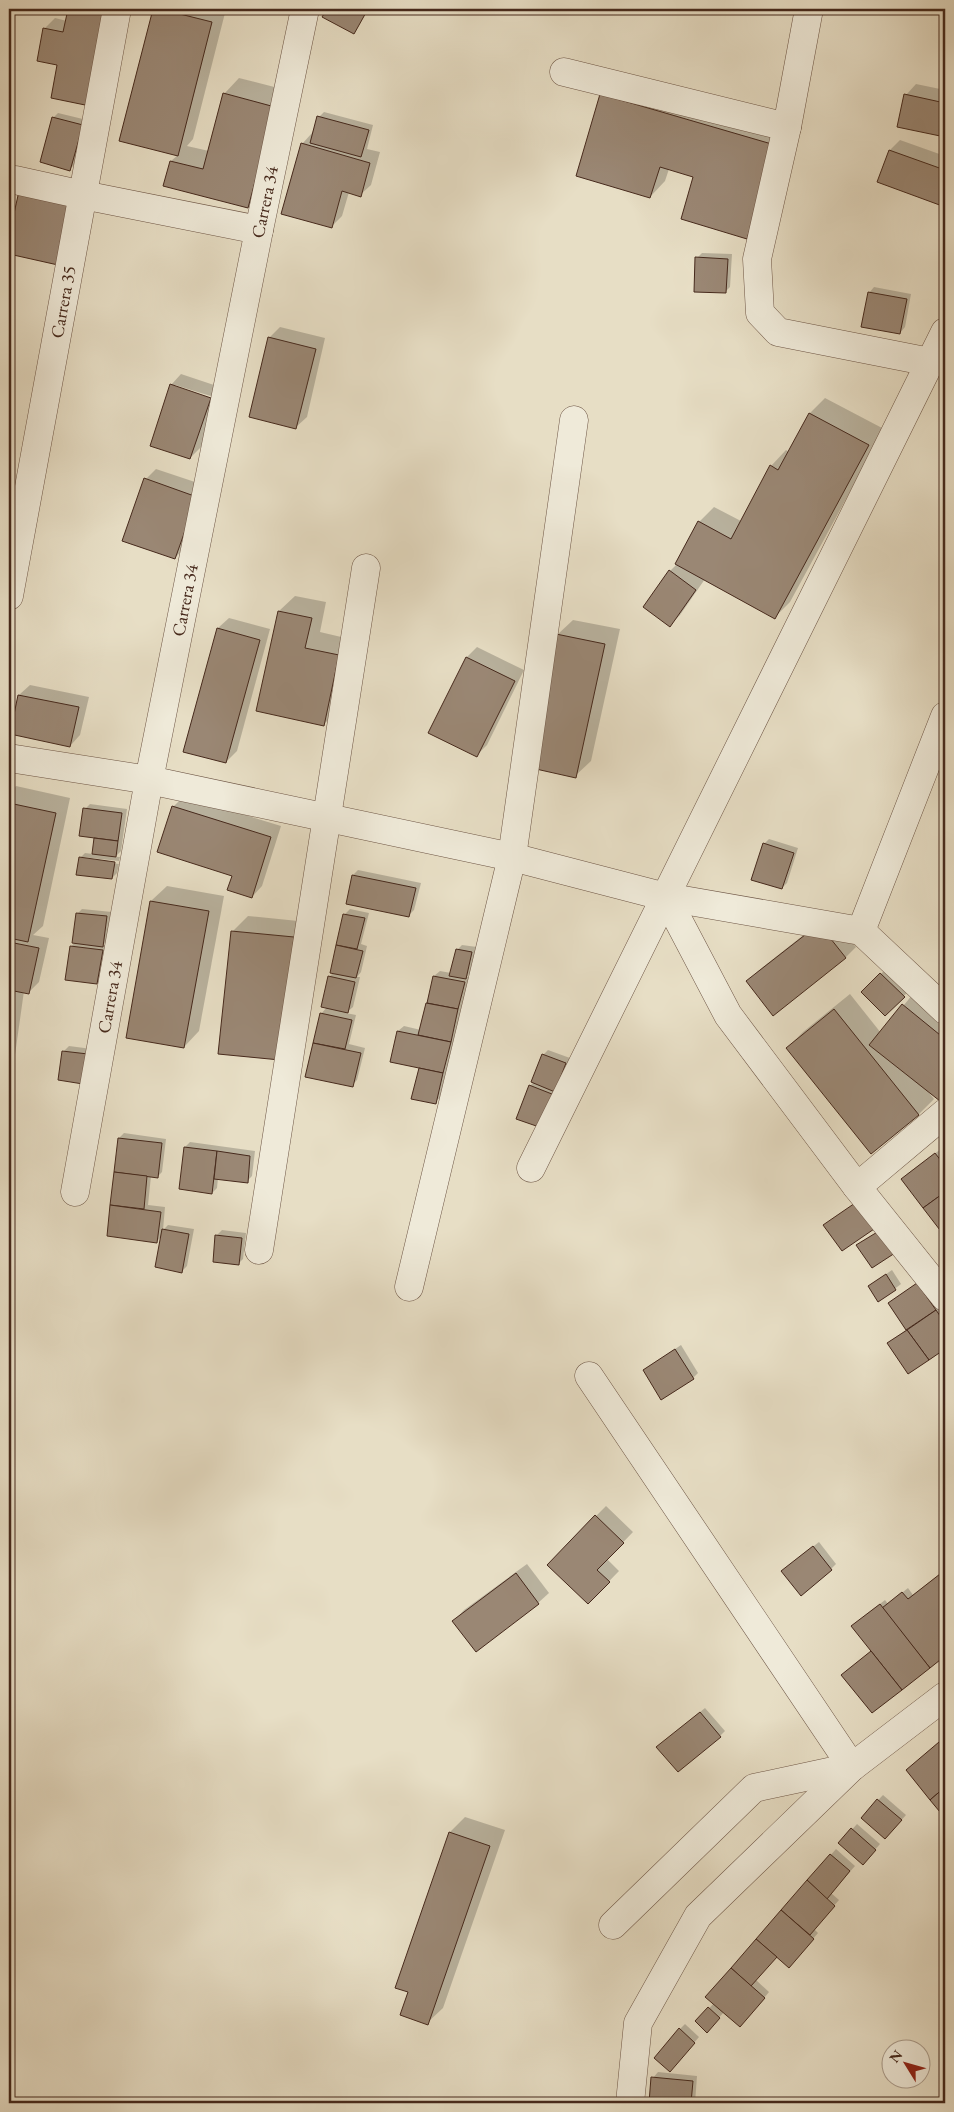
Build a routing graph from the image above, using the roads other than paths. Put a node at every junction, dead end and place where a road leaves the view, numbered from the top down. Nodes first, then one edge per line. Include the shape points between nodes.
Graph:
1 (117, 9) edge
2 (305, 9) edge
3 (809, 9) edge
4 (564, 72) dead end
5 (787, 127) junction
6 (15, 180) dead end
7 (83, 196) junction
8 (259, 230) junction
9 (945, 332) edge
10 (930, 362) junction
11 (574, 420) dead end
12 (366, 568) dead end
13 (9, 596) edge
14 (945, 716) edge
15 (9, 758) edge
16 (149, 780) junction
17 (327, 816) junction
18 (512, 857) junction
19 (666, 897) junction
20 (861, 931) junction
21 (945, 1010) edge
22 (945, 1113) edge
23 (531, 1168) dead end
24 (857, 1187) junction
25 (75, 1192) dead end
26 (259, 1250) dead end
27 (409, 1288) dead end
28 (945, 1297) edge
29 (589, 1376) dead end
30 (945, 1696) edge
31 (852, 1767) junction
32 (613, 1925) dead end
33 (630, 2103) edge

1 - 7 street, Carrera 35
2 - 8 street, Carrera 34
3 - 5 street
4 - 5 street
5 - 10 street via 757,259 760,314 778,332
6 - 7 street
7 - 8 street
7 - 13 street, Carrera 35
8 - 16 street, Carrera 34
9 - 10 street
10 - 19 street
11 - 18 street
12 - 17 street
14 - 20 street
15 - 16 street
16 - 17 street
16 - 25 street, Carrera 34
17 - 18 street
17 - 26 street
18 - 19 street
18 - 27 street
19 - 20 street
19 - 23 street
19 - 24 street via 728,1015
20 - 21 street
22 - 24 street
24 - 28 street
29 - 31 street
30 - 31 street
31 - 32 street via 754,1788
31 - 33 street via 698,1916 638,2023

